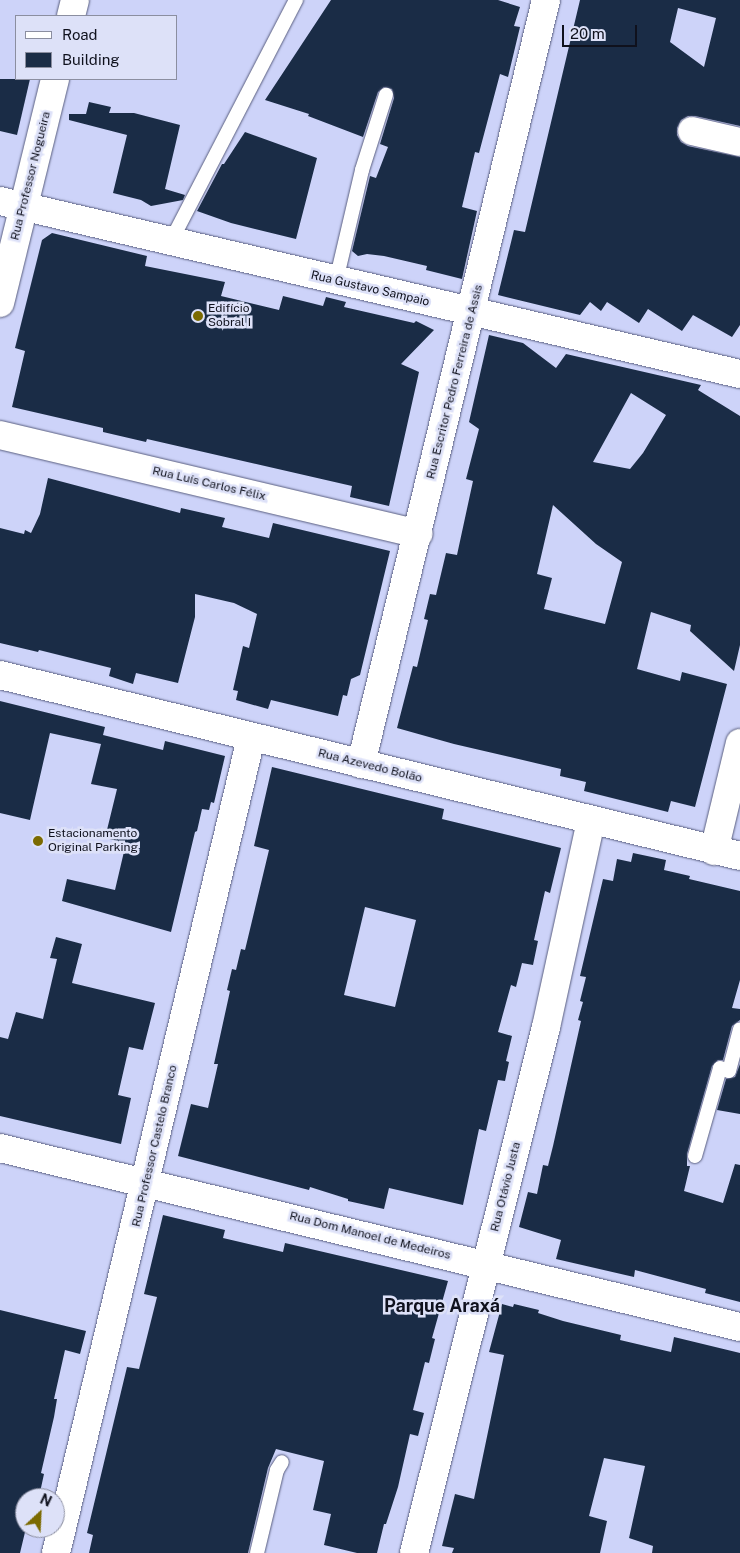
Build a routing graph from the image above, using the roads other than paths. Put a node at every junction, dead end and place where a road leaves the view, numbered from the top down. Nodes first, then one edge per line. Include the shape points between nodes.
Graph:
1 (75, 0) edge
2 (296, 0) edge
3 (546, 0) edge
4 (71, 15) edge
5 (55, 80) edge
6 (386, 95) dead end
7 (692, 131) dead end
8 (740, 142) edge
9 (12, 204) edge
10 (170, 243) junction
11 (336, 281) junction
12 (0, 303) edge
13 (472, 312) junction
14 (740, 374) edge
15 (0, 435) edge
16 (418, 534) junction
17 (0, 675) edge
18 (251, 738) junction
19 (740, 743) edge
20 (361, 764) junction
21 (591, 820) junction
22 (727, 854) edge
23 (740, 1029) edge
24 (0, 1148) edge
25 (695, 1156) dead end
26 (146, 1182) junction
27 (487, 1264) junction
28 (740, 1327) edge
29 (282, 1462) dead end
30 (56, 1553) edge
31 (257, 1553) edge
32 (414, 1553) edge

1 - 4 street
2 - 10 lane
3 - 13 street, Rua Escritor Pedro Ferreira de Assis
5 - 9 street, Rua Professor Nogueira
6 - 11 lane via 362,170
7 - 8 street
9 - 10 street, Rua Gustavo Sampaio
9 - 12 street, Rua Professor Nogueira
10 - 11 street, Rua Gustavo Sampaio
11 - 13 street, Rua Gustavo Sampaio
13 - 14 street, Rua Gustavo Sampaio
13 - 16 street, Rua Escritor Pedro Ferreira de Assis
15 - 16 street, Rua Luís Carlos Félix
16 - 20 street, Rua Escritor Pedro Ferreira de Assis
17 - 18 street, Rua Azevedo Bolão
18 - 20 street, Rua Azevedo Bolão
18 - 26 street, Rua Professor Castelo Branco
19 - 22 street
20 - 21 street, Rua Azevedo Bolão
21 - 22 street, Rua Azevedo Bolão
21 - 27 street, Rua Otávio Justa via 546,1027
23 - 25 lane via 729,1071 720,1068
24 - 26 street, Rua Dom Manoel de Medeiros
26 - 27 street, Rua Dom Manoel de Medeiros
26 - 30 street, Rua Professor Castelo Branco
27 - 28 street, Rua Dom Manoel de Medeiros
27 - 32 street, Rua Otávio Justa
29 - 31 lane via 277,1470

